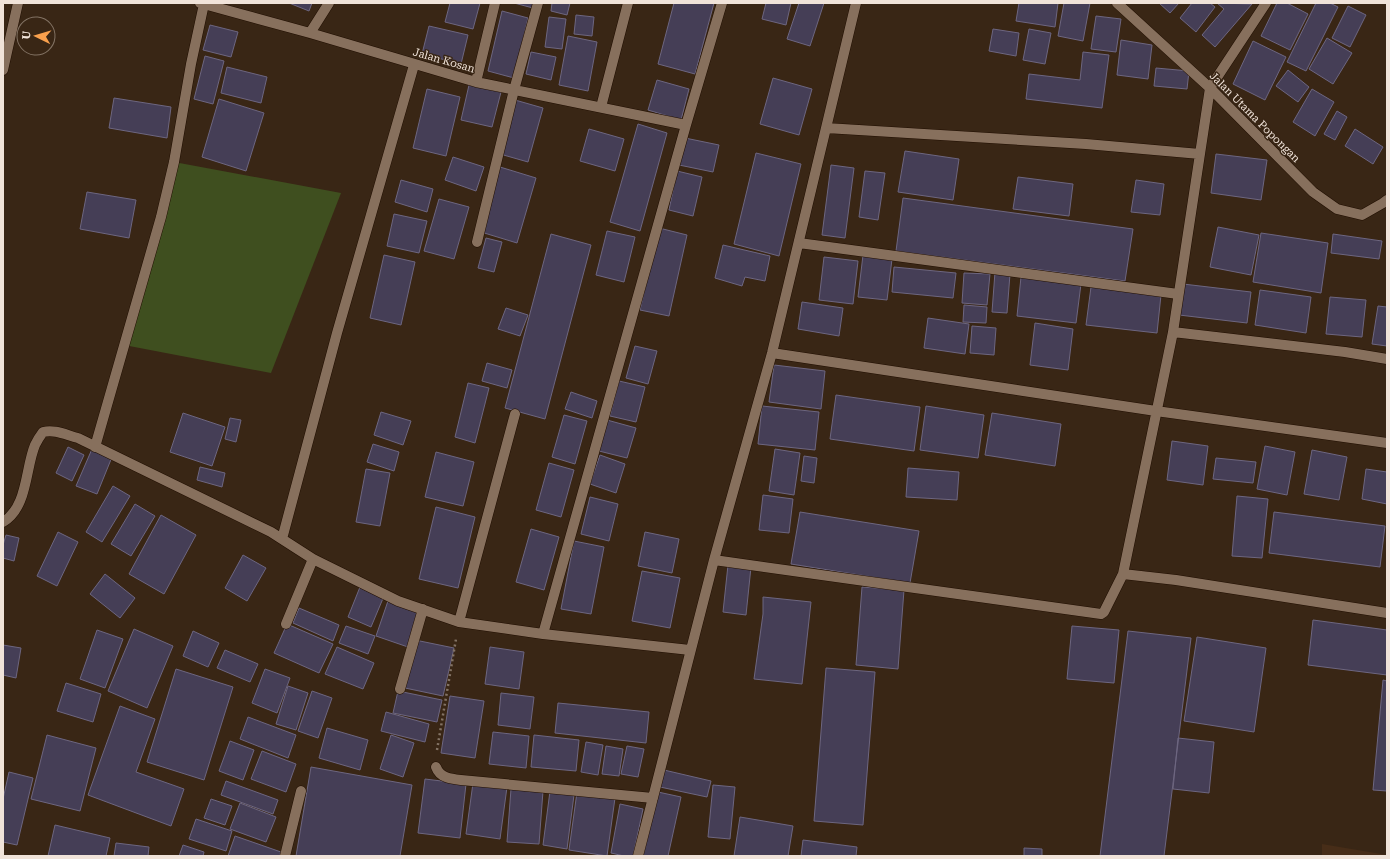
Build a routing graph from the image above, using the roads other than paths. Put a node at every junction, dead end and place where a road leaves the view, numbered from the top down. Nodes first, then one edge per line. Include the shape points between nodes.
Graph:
1 (18, 3) edge
2 (329, 3) edge
3 (495, 3) edge
4 (538, 3) edge
5 (628, 3) edge
6 (722, 3) edge
7 (856, 3) edge
8 (1117, 3) edge
9 (1266, 3) edge
10 (202, 4) edge
11 (310, 33) junction
12 (414, 64) junction
13 (3, 70) edge
14 (476, 82) junction
15 (1210, 88) junction
16 (514, 90) junction
17 (601, 108) junction
18 (686, 125) junction
19 (826, 128) junction
20 (1200, 154) junction
21 (1387, 200) edge
22 (477, 242) dead end
23 (799, 243) junction
24 (1178, 294) junction
25 (1173, 332) junction
26 (772, 352) junction
27 (1387, 360) edge
28 (1156, 412) junction
29 (515, 414) dead end
30 (1387, 442) edge
31 (96, 447) junction
32 (3, 522) edge
33 (282, 539) junction
34 (313, 559) junction
35 (714, 560) junction
36 (1123, 574) junction
37 (423, 609) junction
38 (1387, 613) edge
39 (460, 622) junction
40 (286, 624) dead end
41 (544, 634) junction
42 (690, 650) junction
43 (400, 688) dead end
44 (436, 767) road end
45 (301, 791) dead end
46 (653, 798) junction
47 (285, 856) edge
48 (638, 856) edge

1 - 13 street
2 - 11 street
3 - 14 street
4 - 16 street
5 - 17 street
6 - 18 street
7 - 19 street
8 - 15 street, Jalan Utama Popongan
9 - 15 street
10 - 11 street, Jalan Kosan
10 - 31 street via 174,162 161,217
11 - 12 street, Jalan Kosan
12 - 14 street, Jalan Kosan
12 - 33 street via 336,333
14 - 16 street, Jalan Kosan
15 - 20 street
15 - 21 street, Jalan Utama Popongan via 1313,192 1337,209 1362,215
16 - 17 street, Jalan Kosan
16 - 22 street
17 - 18 street, Jalan Kosan
18 - 41 street
19 - 20 street via 1086,144
19 - 23 street
20 - 24 street
23 - 24 street
23 - 26 street
24 - 25 street
25 - 27 street via 1345,352
25 - 28 street
26 - 28 street
26 - 35 street
28 - 30 street
28 - 36 street
29 - 39 street
31 - 32 street via 57,431 43,432 35,445 22,497 9,518
31 - 33 street
33 - 34 street
34 - 37 street via 398,600
34 - 40 street
35 - 36 street via 1101,614
35 - 42 street
36 - 38 street
37 - 39 street
37 - 43 street
39 - 41 street
41 - 42 street
42 - 46 street
44 - 46 street via 442,775 461,780
45 - 47 street
46 - 48 street

